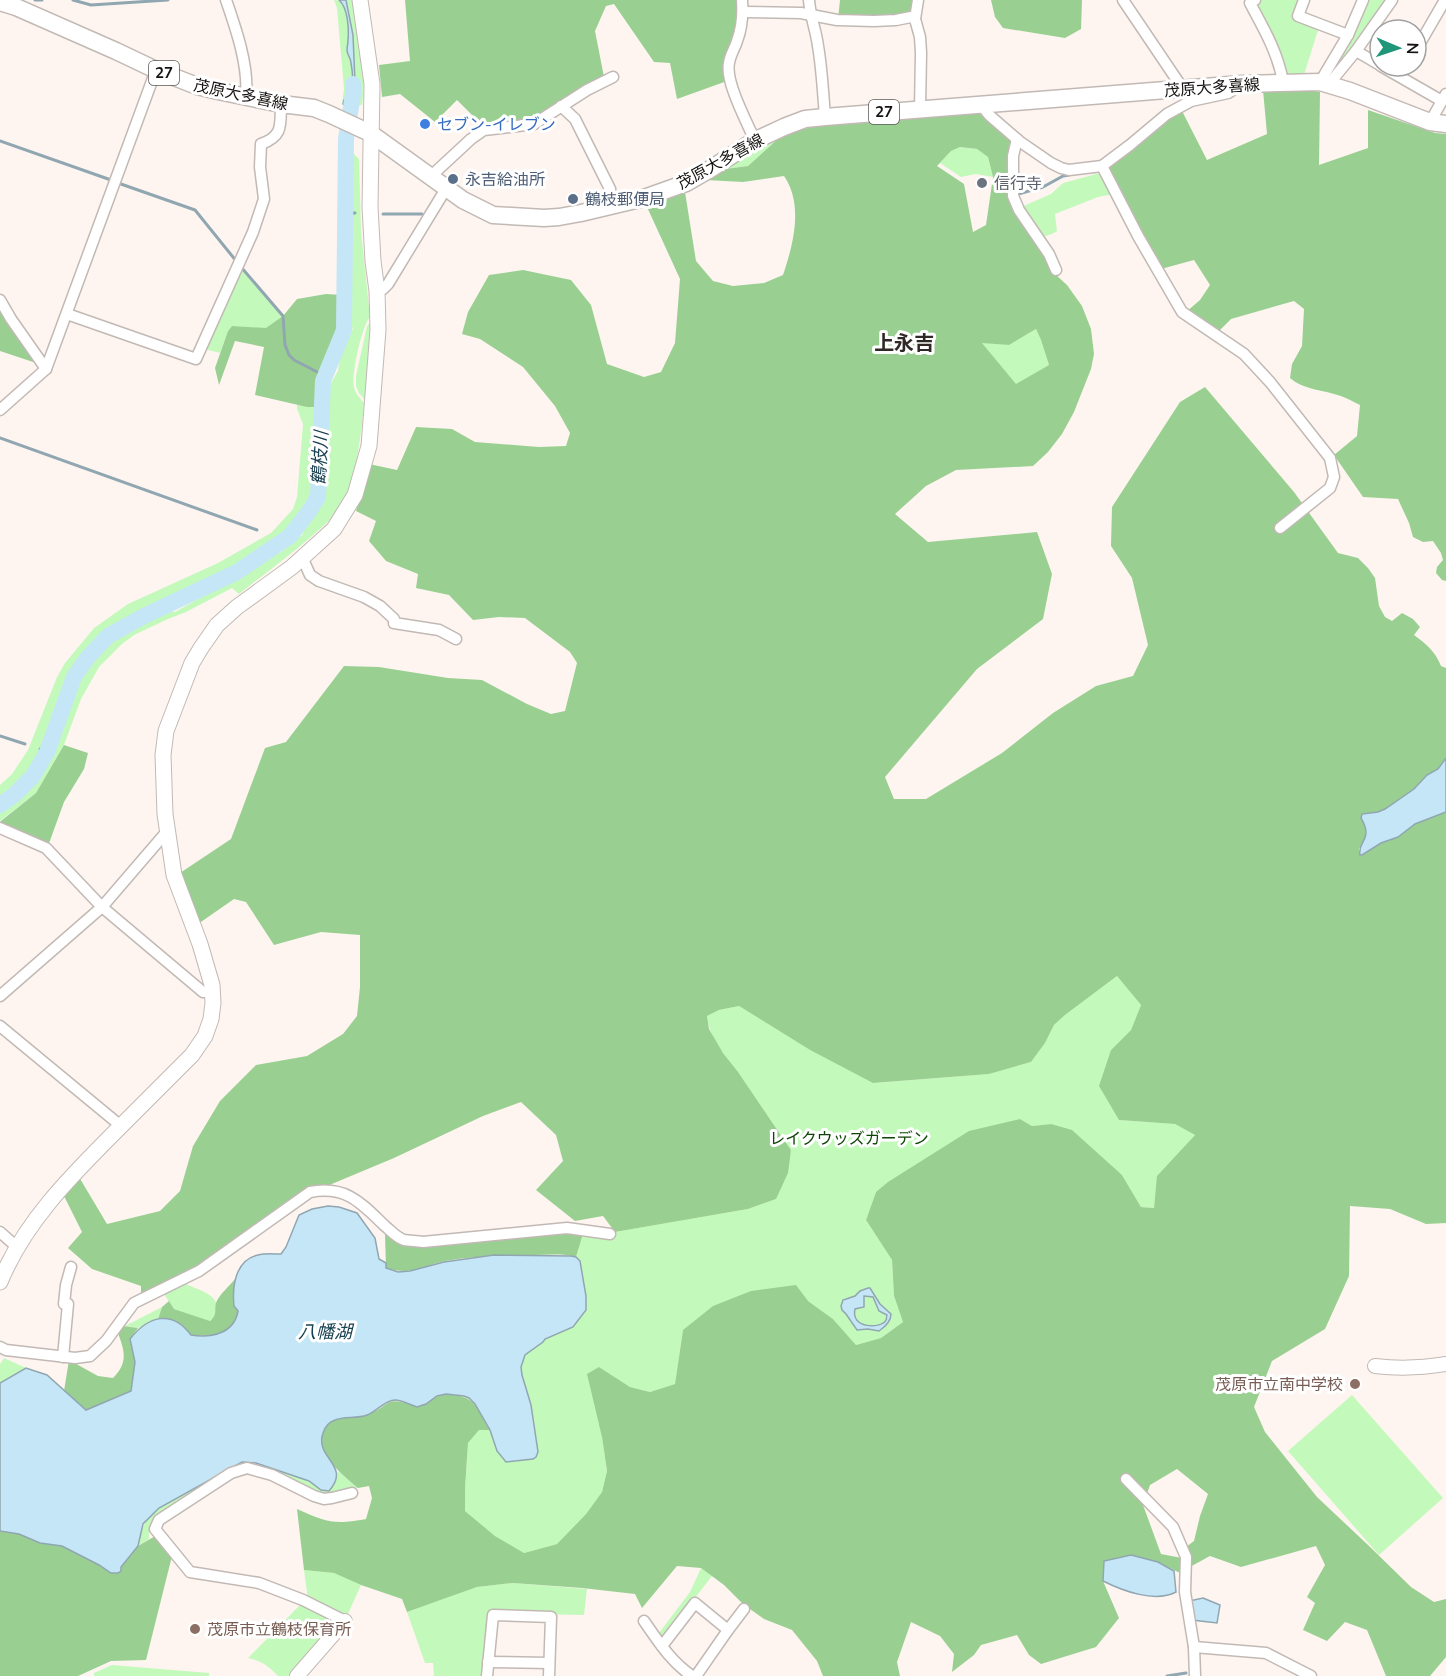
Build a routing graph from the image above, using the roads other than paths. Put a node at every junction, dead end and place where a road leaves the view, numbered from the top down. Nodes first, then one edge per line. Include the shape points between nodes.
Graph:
1 (226, 0) edge
2 (360, 0) edge
3 (742, 0) edge
4 (809, 0) edge
5 (918, 0) edge
6 (1123, 0) edge
7 (1255, 0) edge
8 (1304, 0) edge
9 (1363, 0) edge
10 (1392, 0) edge
11 (1445, 0) edge
12 (0, 2) edge
13 (742, 12) junction
14 (811, 15) junction
15 (915, 19) junction
16 (1428, 29) edge
17 (1348, 35) junction
18 (1356, 51) junction
19 (1368, 58) edge
20 (156, 70) junction
21 (613, 77) dead end
22 (1402, 78) edge
23 (1283, 82) junction
24 (1324, 83) junction
25 (1242, 84) junction
26 (1183, 88) junction
27 (246, 97) junction
28 (1444, 98) edge
29 (281, 104) junction
30 (981, 105) junction
31 (561, 106) junction
32 (920, 109) junction
33 (825, 117) junction
34 (1438, 123) edge
35 (365, 131) junction
36 (1017, 139) junction
37 (755, 141) junction
38 (1102, 166) junction
39 (430, 177) junction
40 (447, 187) junction
41 (613, 206) junction
42 (1056, 270) dead end
43 (377, 291) junction
44 (0, 300) edge
45 (67, 314) junction
46 (46, 369) junction
47 (0, 410) edge
48 (1280, 528) dead end
49 (302, 557) junction
50 (456, 639) dead end
51 (0, 828) edge
52 (168, 834) junction
53 (102, 907) junction
54 (213, 992) junction
55 (0, 996) edge
56 (0, 1026) edge
57 (121, 1126) junction
58 (0, 1232) edge
59 (610, 1234) dead end
60 (17, 1246) junction
61 (71, 1267) dead end
62 (0, 1282) edge
63 (0, 1347) edge
64 (63, 1356) junction
65 (1446, 1364) edge
66 (1375, 1366) dead end
67 (1125, 1479) dead end
68 (352, 1493) dead end
69 (744, 1609) dead end
70 (345, 1621) joint
71 (644, 1621) dead end
72 (728, 1630) junction
73 (662, 1646) junction
74 (1194, 1647) junction
75 (488, 1662) junction
76 (549, 1663) junction
77 (297, 1676) edge
78 (487, 1676) edge
79 (549, 1676) edge
80 (694, 1676) edge
81 (1195, 1676) edge
82 (1311, 1676) edge

1 - 27 street via 242,52
2 - 35 main road via 372,84
3 - 13 street
4 - 14 street
5 - 15 street
6 - 26 street
7 - 23 street via 1250,3 1272,44
8 - 17 street via 1298,15
9 - 17 street
10 - 18 street
11 - 16 street
12 - 20 main road, 茂原大多喜線 / 27
13 - 14 street
13 - 37 street via 728,70
14 - 15 street via 837,20
14 - 33 street via 819,47
15 - 32 street via 920,45
17 - 24 street
18 - 19 street
18 - 24 street
20 - 27 main road, 茂原大多喜線 / 27 via 197,86
20 - 45 street
21 - 31 street
22 - 28 street
23 - 24 main road, 茂原大多喜線 / 27
23 - 25 main road, 茂原大多喜線 / 27
24 - 34 main road, 茂原大多喜線 / 27
25 - 26 main road, 茂原大多喜線 / 27
25 - 38 street via 1228,93 1191,101 1167,114
26 - 30 main road, 茂原大多喜線 / 27
27 - 29 main road, 茂原大多喜線 / 27
28 - 34 street
29 - 35 main road, 茂原大多喜線 / 27 via 314,108
29 - 45 street via 276,135 261,144 264,199 253,232 196,359
30 - 32 main road, 茂原大多喜線 / 27
30 - 36 street
31 - 39 street via 534,124 484,130
31 - 41 street via 575,118 610,189
32 - 33 main road, 茂原大多喜線 / 27
33 - 37 main road, 茂原大多喜線 / 27 via 805,119
35 - 39 main road, 茂原大多喜線 / 27
35 - 43 main road
36 - 38 street via 1061,168
36 - 42 street via 1013,196
37 - 41 main road, 茂原大多喜線 / 27 via 686,183
38 - 48 street via 1182,312 1244,354 1330,458 1334,477 1330,488
39 - 40 main road, 茂原大多喜線 / 27
40 - 41 main road, 茂原大多喜線 / 27 via 478,208 507,216 559,217
40 - 43 street via 388,284
43 - 49 main road via 378,330 369,446 355,495 334,529
44 - 46 street
45 - 46 street
46 - 47 street
49 - 50 street via 310,575 380,606 394,623 439,630
49 - 52 main road via 217,625 192,663 164,743
51 - 53 street via 46,848
52 - 53 street
52 - 54 main road via 174,875
53 - 54 street via 203,992
53 - 55 street
54 - 57 main road via 211,1019 199,1046
56 - 57 street
57 - 60 main road via 72,1175
58 - 60 street
59 - 64 street via 567,1227 423,1242 403,1240 348,1194 331,1189 310,1192 200,1271 134,1303 90,1356
60 - 62 main road
61 - 64 street via 64,1304 68,1304
63 - 64 street
65 - 66 street via 1399,1369
67 - 74 street via 1173,1527 1180,1542 1186,1557 1185,1592
68 - 70 street via 324,1499 247,1468 231,1473 159,1520 154,1529 190,1572 259,1583
69 - 72 street
70 - 77 street
71 - 73 street
72 - 73 street via 695,1603
72 - 80 street
73 - 80 street via 682,1669
74 - 81 street
74 - 82 street via 1266,1653
75 - 76 street
75 - 76 street via 493,1615 551,1617
75 - 78 street
76 - 79 street

